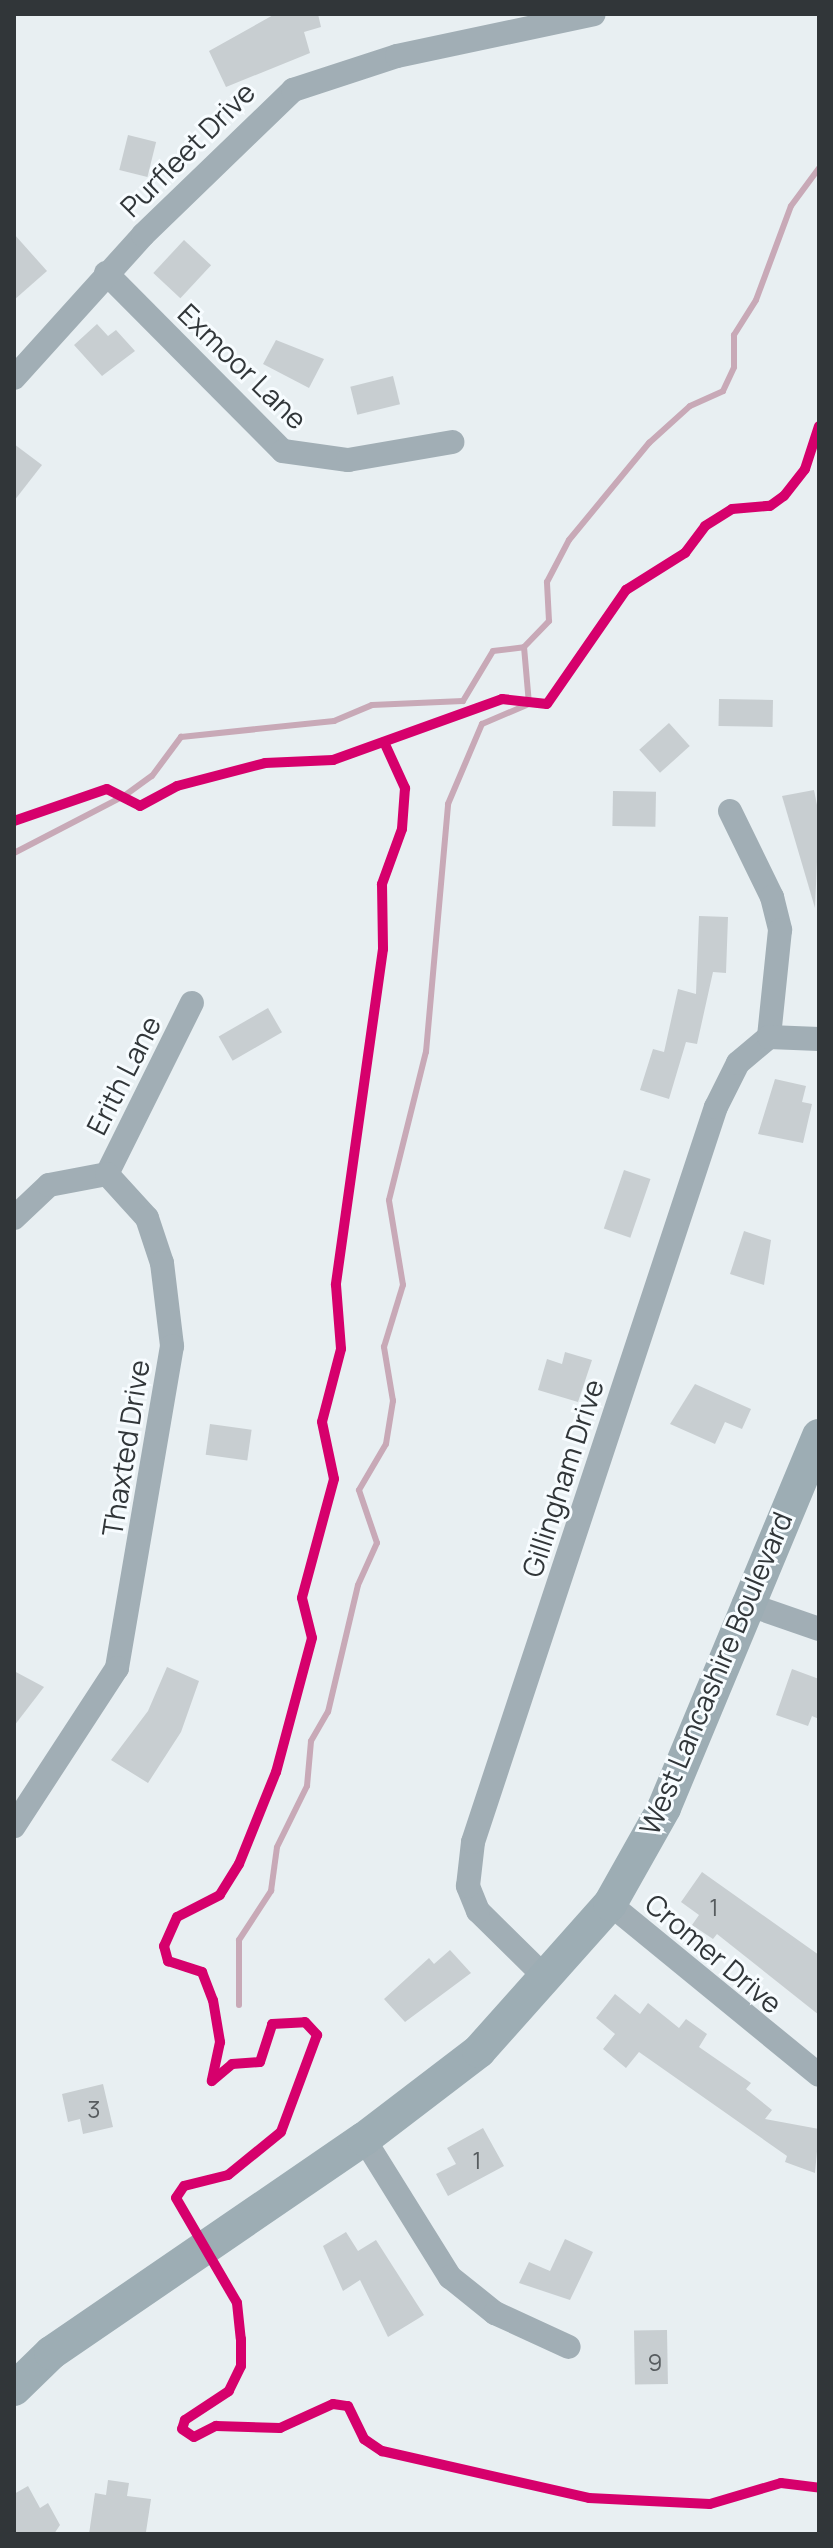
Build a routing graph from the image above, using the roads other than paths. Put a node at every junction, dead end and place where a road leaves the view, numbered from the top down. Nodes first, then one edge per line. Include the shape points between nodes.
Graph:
1 (594, 14) edge
2 (106, 273) junction
3 (14, 378) edge
4 (452, 442) dead end
5 (730, 811) dead end
6 (192, 1003) dead end
7 (769, 1037) junction
8 (819, 1039) edge
9 (107, 1174) junction
10 (14, 1218) edge
11 (819, 1436) edge
12 (744, 1603) junction
13 (819, 1629) edge
14 (14, 1826) edge
15 (610, 1904) junction
16 (545, 1977) junction
17 (819, 2075) edge
18 (364, 2139) junction
19 (569, 2347) dead end
20 (20, 2370) edge

1 - 2 street, Purfleet Drive via 397,56 293,90
2 - 3 street, Purfleet Drive
2 - 4 street, Exmoor Lane via 283,451 348,460
5 - 7 street via 772,897 780,930
6 - 9 street, Erith Lane
7 - 8 street
7 - 16 street, Gillingham Drive via 738,1063 716,1107 468,1863 468,1886 494,1934
9 - 10 street via 49,1185
9 - 14 street, Thaxted Drive via 147,1218 162,1263 168,1385 117,1668
11 - 12 main road, West Lancashire Boulevard
12 - 13 street
12 - 15 main road, West Lancashire Boulevard via 664,1808
15 - 16 main road, West Lancashire Boulevard
15 - 17 street, Cromer Drive
16 - 18 main road, West Lancashire Boulevard via 479,2051
18 - 19 street via 450,2277 495,2313
18 - 20 main road, West Lancashire Boulevard

